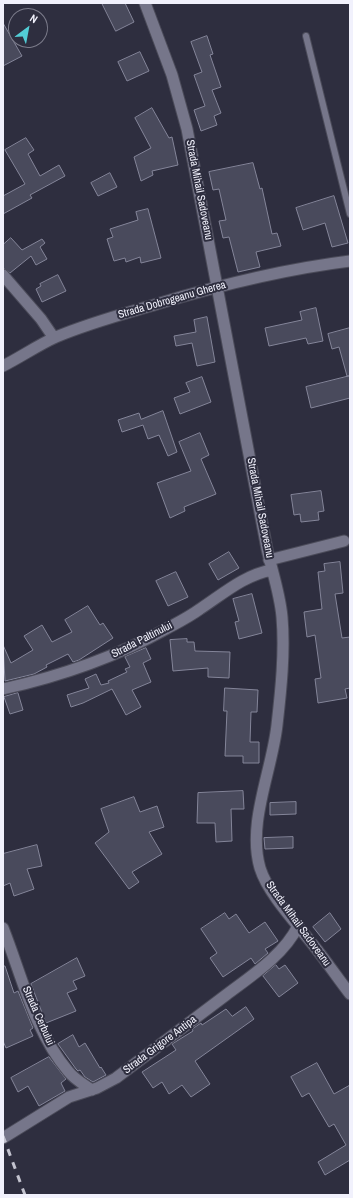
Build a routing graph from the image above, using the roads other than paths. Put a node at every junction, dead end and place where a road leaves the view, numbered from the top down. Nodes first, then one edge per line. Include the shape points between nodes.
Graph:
1 (145, 3) edge
2 (306, 36) dead end
3 (350, 214) edge
4 (350, 262) edge
5 (3, 276) edge
6 (217, 287) junction
7 (54, 338) junction
8 (3, 366) edge
9 (344, 540) dead end
10 (270, 565) junction
11 (3, 689) edge
12 (298, 926) junction
13 (3, 928) edge
14 (350, 994) edge
15 (92, 1090) junction
16 (3, 1138) edge

1 - 6 street, Strada Mihail Sadoveanu via 172,75 187,129
2 - 3 lane
4 - 6 street, Strada Dobrogeanu Gherea
5 - 7 street via 41,319
6 - 7 street, Strada Dobrogeanu Gherea via 86,325
6 - 10 street, Strada Mihail Sadoveanu
7 - 8 street, Strada Dobrogeanu Gherea
9 - 10 street, Strada Paltinului
10 - 11 street, Strada Paltinului via 183,620 103,660 64,674
10 - 12 street, Strada Mihail Sadoveanu via 282,616 281,674 277,725 261,803 256,849 261,870 268,883
12 - 14 street, Strada Mihail Sadoveanu
12 - 15 street, Strada Grigore Antipa via 285,946 250,976 116,1078
13 - 15 street, Strada Cerbului via 46,1038 68,1072
15 - 16 street, Strada Grigore Antipa via 70,1097

